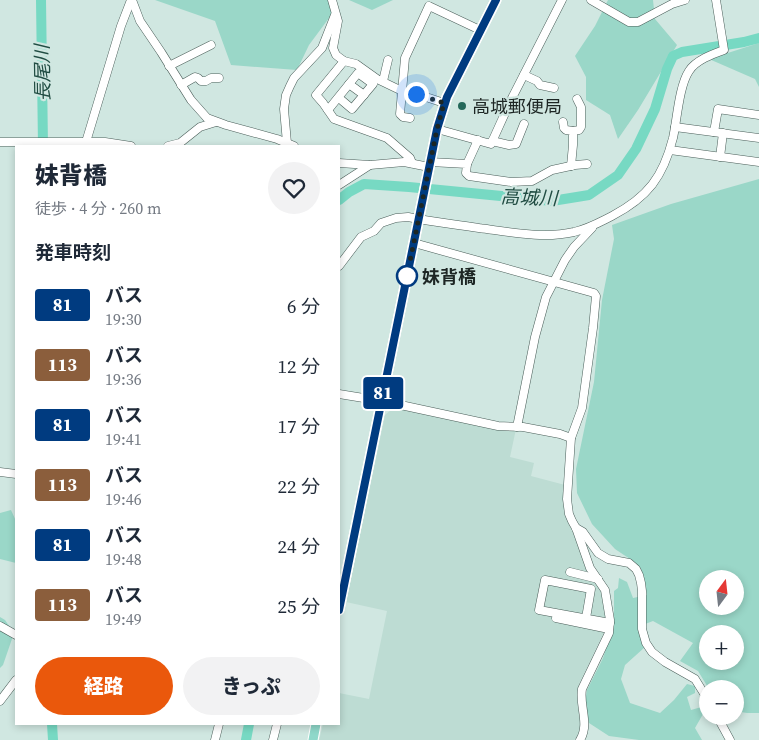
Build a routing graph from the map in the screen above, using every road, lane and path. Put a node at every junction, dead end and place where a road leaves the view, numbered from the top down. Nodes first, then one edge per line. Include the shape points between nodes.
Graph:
1 (132, 0) edge
2 (332, 0) edge
3 (496, 0) edge
4 (562, 0) edge
5 (591, 0) edge
6 (685, 0) edge
7 (716, 0) edge
8 (336, 13) junction
9 (480, 30) junction
10 (211, 45) dead end
11 (344, 60) junction
12 (388, 60) dead end
13 (169, 66) junction
14 (524, 75) junction
15 (219, 78) dead end
16 (383, 81) junction
17 (349, 84) junction
18 (181, 85) junction
19 (554, 88) dead end
20 (402, 91) junction
21 (364, 95) junction
22 (339, 98) junction
23 (580, 100) dead end
24 (444, 103) junction
25 (328, 110) junction
26 (759, 115) edge
27 (410, 118) dead end
28 (216, 122) junction
29 (563, 122) dead end
30 (524, 124) dead end
31 (675, 127) junction
32 (437, 129) junction
33 (573, 131) junction
34 (714, 132) junction
35 (723, 133) junction
36 (759, 138) edge
37 (478, 140) junction
38 (492, 141) junction
39 (0, 142) edge
40 (86, 144) edge
41 (291, 144) edge
42 (124, 145) edge
43 (172, 145) edge
44 (670, 150) junction
45 (720, 157) junction
46 (759, 162) edge
47 (340, 163) edge
48 (412, 163) junction
49 (468, 164) junction
50 (587, 164) dead end
51 (370, 165) junction
52 (571, 166) junction
53 (429, 168) junction
54 (340, 184) edge
55 (418, 219) junction
56 (593, 226) junction
57 (414, 243) junction
58 (340, 265) edge
59 (554, 282) junction
60 (340, 394) edge
61 (382, 401) junction
62 (517, 426) junction
63 (571, 438) junction
64 (0, 472) edge
65 (15, 474) edge
66 (576, 528) junction
67 (570, 572) dead end
68 (598, 579) junction
69 (340, 605) edge
70 (556, 618) dead end
71 (586, 618) junction
72 (0, 626) edge
73 (610, 626) junction
74 (15, 634) edge
75 (15, 681) edge
76 (699, 685) edge
77 (0, 702) edge
78 (219, 725) edge
79 (277, 725) edge
80 (316, 725) edge
81 (721, 725) edge
82 (215, 740) edge
83 (273, 740) edge
84 (313, 740) edge
85 (580, 740) edge
86 (730, 740) edge

1 - 13 street via 140,21
1 - 40 street via 121,26
2 - 8 street
3 - 9 main road
4 - 14 street
5 - 6 street via 629,22 638,22
7 - 31 street via 724,50 704,59 689,71
8 - 11 street via 338,21 333,48 336,55
8 - 41 street via 322,48 294,78 288,91 284,109
9 - 20 street via 429,6 405,58
9 - 24 main road
10 - 13 street
11 - 16 street
11 - 25 street via 316,96
12 - 16 street
13 - 18 street
14 - 19 street via 540,86
14 - 38 street
15 - 18 street via 201,81 195,77
16 - 20 street
17 - 21 street
17 - 21 street via 358,73 373,84
17 - 22 street
18 - 28 street via 199,111
20 - 24 street
20 - 27 street via 400,114
21 - 22 street via 352,109
22 - 25 street
23 - 33 street via 581,127
24 - 32 main road
25 - 48 street via 334,119 388,138
26 - 34 street via 718,109
28 - 41 street
28 - 43 street via 200,127 180,143
29 - 33 street via 566,130
30 - 38 street via 516,144
31 - 34 street
31 - 44 street
32 - 37 street
32 - 53 main road
33 - 52 street
34 - 35 street
35 - 36 street
35 - 45 street
37 - 38 street via 491,144
37 - 49 street
39 - 40 street
40 - 42 street
44 - 45 street
44 - 56 street via 649,190 620,212
45 - 46 street
47 - 51 street
48 - 51 street
48 - 53 street
49 - 52 street via 466,173 469,176 511,182 532,181 552,170
49 - 53 street
50 - 52 street
51 - 54 street
53 - 55 main road
55 - 56 street via 540,235 573,232
55 - 57 main road
55 - 58 street via 408,217 381,223 362,237
56 - 59 street via 574,247
57 - 59 street
57 - 61 main road
59 - 62 street via 546,297 535,336
59 - 63 street via 596,296 582,408
60 - 61 street
61 - 62 street via 498,426
61 - 69 main road
62 - 63 street
63 - 66 street via 567,499
64 - 65 street
66 - 68 street via 590,568
66 - 76 street via 583,532 598,553 608,559 629,563 636,569 641,583 642,629 646,643 664,662 695,679
67 - 68 street
68 - 73 street via 605,590
70 - 73 street
71 - 71 street via 539,610 546,580 591,589
71 - 73 street
72 - 74 street
73 - 85 street via 582,689 585,728
75 - 77 street
78 - 82 street
79 - 83 street
80 - 84 main road
81 - 86 street

